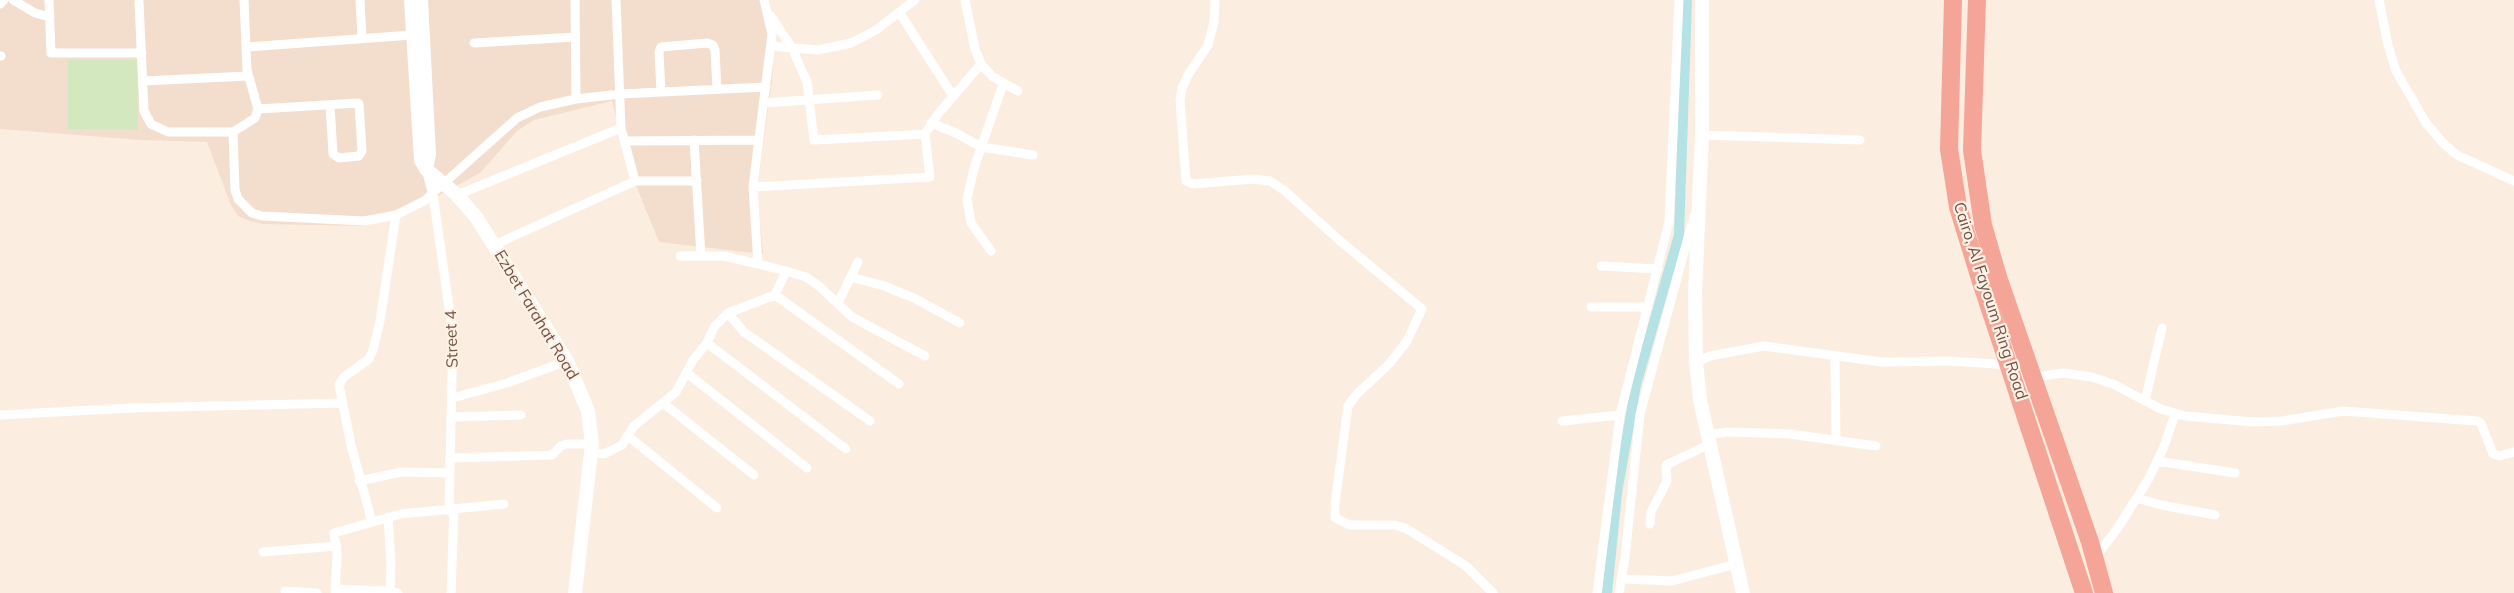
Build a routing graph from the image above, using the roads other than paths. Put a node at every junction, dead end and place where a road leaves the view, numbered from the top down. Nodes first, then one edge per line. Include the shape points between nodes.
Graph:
1 (4, 0) edge
2 (13, 0) edge
3 (49, 0) edge
4 (244, 0) edge
5 (360, 0) edge
6 (411, 0) edge
7 (421, 0) edge
8 (575, 0) edge
9 (616, 0) edge
10 (764, 0) edge
11 (915, 0) edge
12 (965, 0) edge
13 (1215, 0) edge
14 (1679, 0) edge
15 (1701, 0) edge
16 (1953, 0) edge
17 (1977, 0) edge
18 (2379, 0) edge
19 (140, 2) dead end
20 (0, 4) edge
21 (767, 10) junction
22 (900, 12) junction
23 (50, 17) junction
24 (412, 35) junction
25 (575, 37) junction
26 (362, 39) junction
27 (474, 43) dead end
28 (771, 46) junction
29 (247, 47) junction
30 (792, 48) junction
31 (142, 53) junction
32 (981, 64) junction
33 (248, 76) junction
34 (143, 81) junction
35 (1004, 84) junction
36 (766, 87) junction
37 (717, 89) junction
38 (1018, 91) dead end
39 (661, 92) junction
40 (620, 94) junction
41 (878, 95) dead end
42 (953, 96) junction
43 (576, 99) junction
44 (810, 99) junction
45 (764, 103) junction
46 (330, 105) junction
47 (258, 109) junction
48 (931, 123) junction
49 (621, 128) junction
50 (233, 132) junction
51 (925, 134) junction
52 (1702, 135) junction
53 (694, 140) junction
54 (759, 140) junction
55 (1860, 140) dead end
56 (625, 141) junction
57 (981, 147) junction
58 (1032, 155) dead end
59 (426, 169) junction
60 (635, 181) junction
61 (697, 181) junction
62 (2514, 181) edge
63 (445, 186) junction
64 (753, 187) junction
65 (433, 195) junction
66 (457, 195) junction
67 (1699, 199) junction
68 (396, 215) junction
69 (494, 245) junction
70 (991, 251) dead end
71 (680, 256) dead end
72 (701, 256) junction
73 (858, 262) dead end
74 (758, 264) junction
75 (1601, 266) dead end
76 (1658, 269) junction
77 (786, 271) junction
78 (851, 277) junction
79 (775, 295) junction
80 (838, 303) junction
81 (1592, 307) dead end
82 (1648, 307) junction
83 (728, 313) junction
84 (960, 322) dead end
85 (2162, 327) dead end
86 (707, 343) junction
87 (926, 356) dead end
88 (1835, 357) junction
89 (567, 361) junction
90 (1696, 362) junction
91 (2009, 365) junction
92 (687, 373) junction
93 (2036, 383) junction
94 (899, 384) dead end
95 (2019, 394) junction
96 (452, 398) junction
97 (2145, 401) junction
98 (342, 403) junction
99 (663, 403) junction
100 (2175, 414) junction
101 (0, 415) edge
102 (521, 415) dead end
103 (1620, 415) junction
104 (451, 417) junction
105 (870, 421) dead end
106 (1562, 421) dead end
107 (628, 436) junction
108 (1709, 439) junction
109 (1836, 440) junction
110 (1876, 446) dead end
111 (592, 449) junction
112 (846, 449) dead end
113 (2058, 449) junction
114 (2514, 452) edge
115 (2039, 455) junction
116 (450, 458) junction
117 (2157, 461) junction
118 (807, 468) dead end
119 (2235, 472) dead end
120 (450, 473) junction
121 (753, 475) dead end
122 (359, 481) junction
123 (2137, 498) junction
124 (504, 504) dead end
125 (717, 508) dead end
126 (451, 510) junction
127 (2215, 515) dead end
128 (388, 517) junction
129 (372, 522) junction
130 (1650, 524) dead end
131 (337, 546) junction
132 (263, 552) dead end
133 (2095, 558) junction
134 (1736, 564) junction
135 (1622, 579) junction
136 (285, 591) dead end
137 (335, 591) edge
138 (394, 592) edge
139 (317, 593) edge
140 (452, 593) edge
141 (575, 593) edge
142 (1493, 593) edge
143 (1597, 593) edge
144 (1619, 593) edge
145 (1743, 593) edge
146 (2084, 593) edge
147 (2104, 593) edge

1 - 20 street
2 - 23 street
3 - 23 street
4 - 29 street
5 - 26 street
6 - 24 street
7 - 59 street via 429,154
8 - 25 street
9 - 40 street
10 - 21 street
11 - 22 street
12 - 32 street
13 - 142 street via 1208,45 1188,75 1180,100 1186,181 1270,181 1422,309 1407,341 1348,406 1335,518 1350,525 1395,525 1407,529 1466,566
14 - 76 street via 1671,206
15 - 52 street
16 - 91 highway, Cairo, Al Fayoum Ring Road via 1948,117 1954,184 1964,229
17 - 93 highway, Cairo, Al Fayoum Ring Road via 1972,117 1975,180 1990,252
18 - 62 street via 2396,70 2426,123 2457,155
19 - 31 street
21 - 28 street
21 - 30 street
22 - 30 street via 851,43 818,50
22 - 42 street
23 - 31 street via 51,53
24 - 26 street
24 - 59 street via 419,154
25 - 27 street
25 - 43 street
26 - 29 street
28 - 30 street
28 - 36 street
29 - 33 street
30 - 44 street
31 - 34 street
32 - 35 street
32 - 42 street
33 - 34 street
33 - 47 street
34 - 50 street via 144,111 156,128 168,132
35 - 38 street
35 - 57 street
36 - 37 street
36 - 45 street
37 - 39 street
37 - 39 street via 715,50 707,43 661,47
39 - 40 street
40 - 43 street
40 - 49 street
41 - 44 street
42 - 48 street
43 - 63 street via 540,107 517,118
44 - 45 street
44 - 51 street via 814,140
45 - 54 street
46 - 46 street via 359,104 359,156 337,158 333,154
46 - 47 street
47 - 50 street via 255,118
48 - 51 street
48 - 57 street
49 - 56 street
49 - 66 street
50 - 68 street via 235,190 252,213 364,221
51 - 64 street via 930,177
52 - 55 street
52 - 67 street
53 - 54 street
53 - 56 street
53 - 61 street
54 - 64 street
56 - 60 street
57 - 58 street
57 - 70 street via 970,182 968,208 976,232
59 - 63 street, Ezbet Farahat Road
59 - 65 street, Street 4
60 - 61 street
60 - 69 street
61 - 72 street
63 - 65 street
63 - 66 street, Ezbet Farahat Road
64 - 74 street
65 - 68 street
65 - 96 street, Street 4 via 451,304
66 - 69 street, Ezbet Farahat Road
67 - 90 street
67 - 135 street via 1640,414
68 - 98 street via 376,341 369,359 339,385
69 - 89 street, Ezbet Farahat Road
71 - 72 street
72 - 74 street via 724,256
73 - 78 street
74 - 77 street
75 - 76 street
76 - 82 street
77 - 79 street
77 - 80 street via 806,278
78 - 80 street
78 - 84 street via 914,298
79 - 83 street
79 - 94 street
80 - 87 street via 852,317
81 - 82 street
82 - 103 street
83 - 86 street via 714,327
83 - 105 street via 744,332
85 - 97 street
86 - 92 street
86 - 112 street
88 - 90 street via 1764,346
88 - 91 street
88 - 109 street
89 - 96 street
89 - 111 street, Ezbet Farahat Road via 588,411
90 - 108 street
91 - 95 highway, Cairo, Al Fayoum Ring Road
92 - 99 street via 676,392
92 - 118 street
93 - 95 highway
93 - 97 street via 2076,374 2113,384
93 - 113 highway, Cairo, Al Fayoum Ring Road
95 - 115 highway, Cairo, Al Fayoum Ring Road
96 - 104 street, Street 4
97 - 100 street
98 - 101 street
98 - 122 street
99 - 107 street via 634,426
99 - 121 street
100 - 114 street via 2262,422 2343,411 2477,421 2493,454
100 - 117 street
102 - 104 street
103 - 106 street
103 - 143 street
104 - 116 street, Street 4
107 - 111 street via 613,452 604,454
107 - 125 street
108 - 109 street via 1760,432
108 - 130 street via 1666,465 1667,481 1651,512
108 - 134 street
109 - 110 street
111 - 116 street via 567,444 552,455
111 - 141 street, Ezbet Farahat Road
113 - 115 highway
113 - 133 highway, Cairo, Al Fayoum Ring Road
115 - 146 highway, Cairo, Al Fayoum Ring Road
116 - 120 street, Street 4
117 - 119 street
117 - 123 street
120 - 122 street via 401,472
120 - 126 street, Street 4
122 - 129 street
123 - 127 street
123 - 133 street
124 - 126 street
126 - 128 street
126 - 140 street, Street 4
128 - 129 street
128 - 138 street
129 - 131 street via 334,532
131 - 132 street
131 - 137 street
133 - 147 highway, Cairo, Al Fayoum Ring Road
134 - 135 street via 1672,581
134 - 145 street
135 - 144 street
136 - 139 street
137 - 138 street

